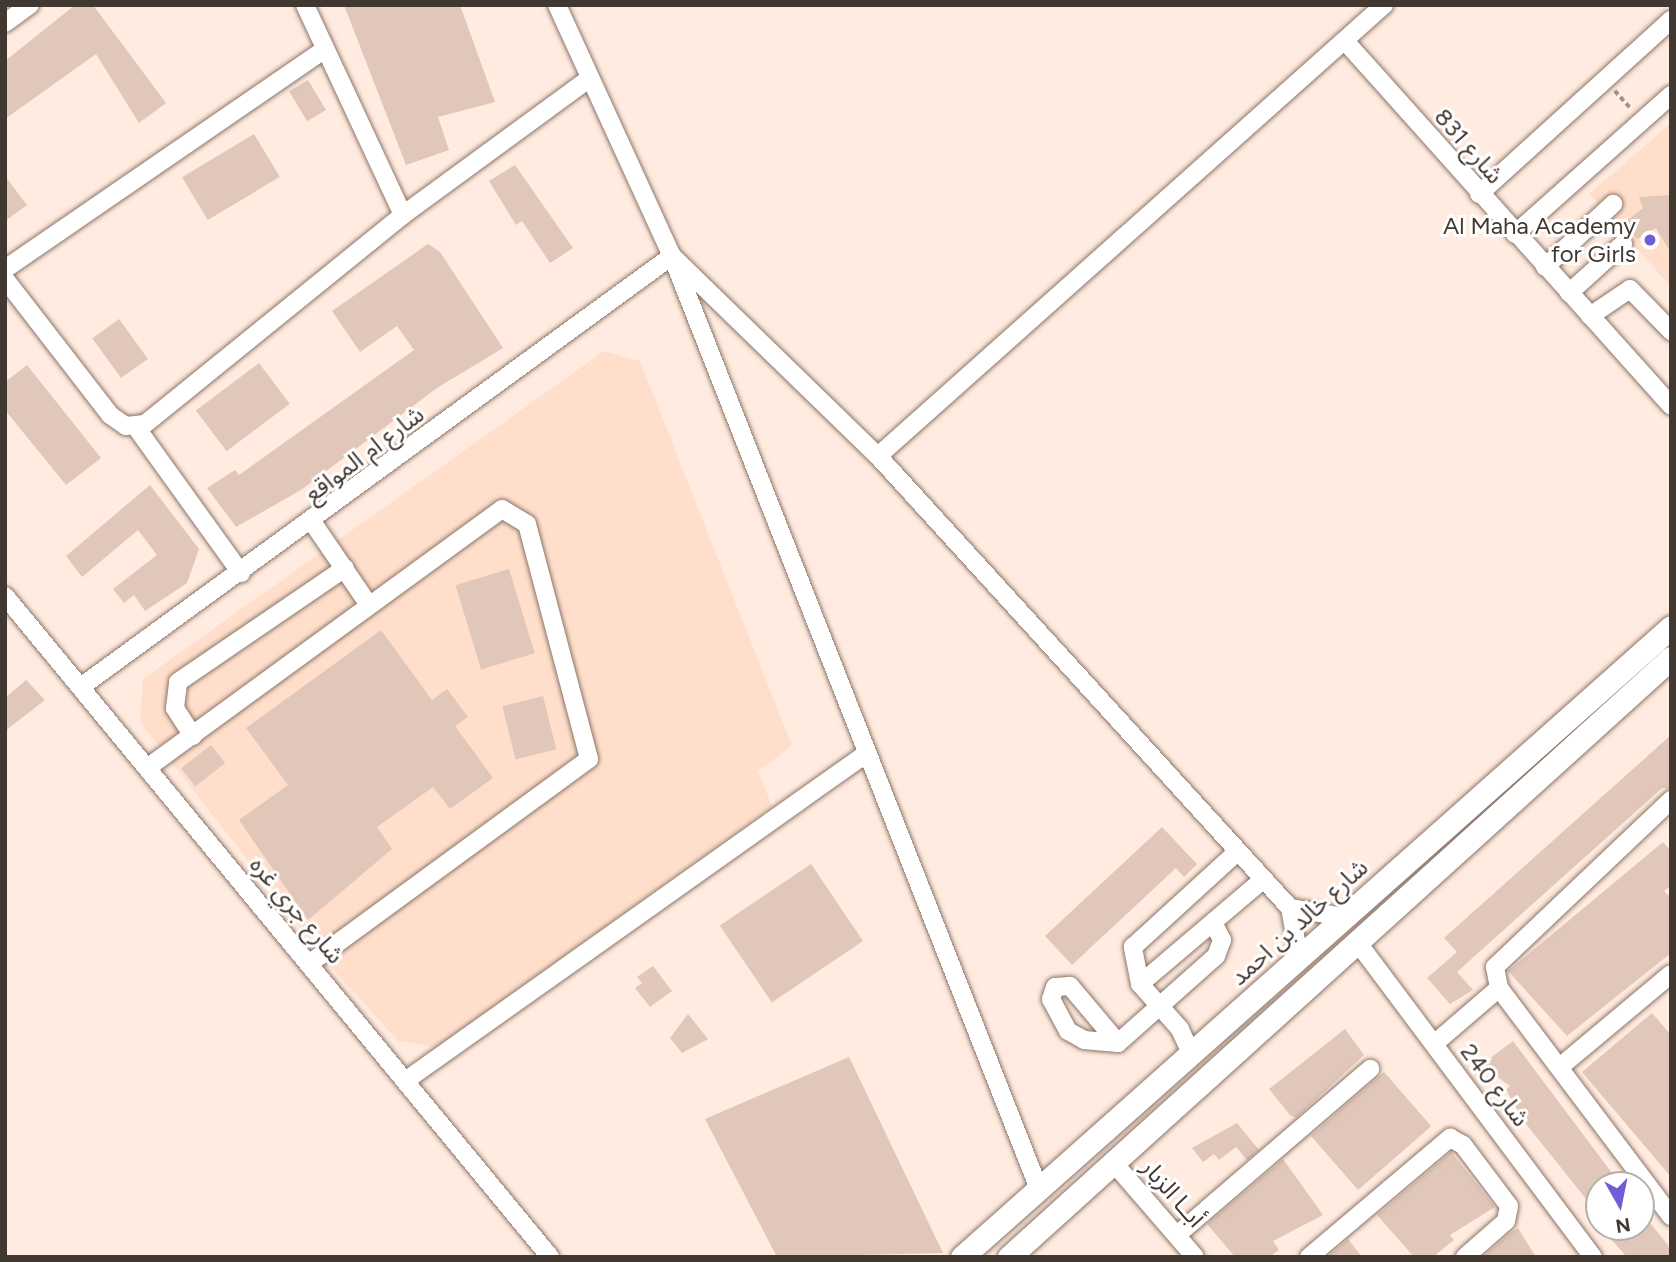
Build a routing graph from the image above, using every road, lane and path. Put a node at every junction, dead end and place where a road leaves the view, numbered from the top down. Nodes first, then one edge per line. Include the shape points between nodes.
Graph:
1 (30, 5) edge
2 (305, 5) edge
3 (556, 5) edge
4 (1384, 5) edge
5 (1671, 20) edge
6 (5, 23) edge
7 (1345, 41) junction
8 (324, 50) junction
9 (589, 79) junction
10 (1605, 80) junction
11 (1671, 95) edge
12 (1642, 121) junction
13 (1479, 194) junction
14 (1613, 204) dead end
15 (403, 215) junction
16 (1515, 234) junction
17 (1623, 244) dead end
18 (672, 256) junction
19 (1545, 267) junction
20 (5, 269) edge
21 (5, 279) edge
22 (1569, 293) junction
23 (1590, 316) junction
24 (1671, 331) edge
25 (1671, 407) edge
26 (136, 427) junction
27 (878, 456) junction
28 (313, 523) junction
29 (345, 568) junction
30 (241, 573) junction
31 (5, 596) edge
32 (369, 605) junction
33 (1671, 626) edge
34 (1671, 658) edge
35 (82, 686) junction
36 (193, 736) junction
37 (867, 753) junction
38 (147, 768) junction
39 (1671, 800) edge
40 (1238, 851) junction
41 (1264, 879) junction
42 (1290, 908) junction
43 (1344, 917) junction
44 (1213, 922) junction
45 (1358, 943) junction
46 (1299, 957) junction
47 (310, 962) junction
48 (1671, 974) edge
49 (1140, 984) junction
50 (1499, 988) junction
51 (1160, 1006) junction
52 (1118, 1043) dead end
53 (1434, 1044) junction
54 (1191, 1053) junction
55 (1561, 1066) junction
56 (1370, 1069) dead end
57 (405, 1080) junction
58 (1113, 1162) junction
59 (1039, 1189) junction
60 (1671, 1216) edge
61 (1177, 1235) junction
62 (550, 1257) edge
63 (962, 1257) edge
64 (1009, 1257) edge
65 (1195, 1257) edge
66 (1309, 1257) edge
67 (1465, 1257) edge
68 (1593, 1257) edge

1 - 6 street
2 - 8 street
3 - 9 street
4 - 7 street
5 - 10 street
7 - 13 street, شارع 831
7 - 27 street
8 - 15 street
8 - 20 street
9 - 15 street
9 - 18 street
10 - 12 path
10 - 13 street
11 - 12 street
12 - 16 street
13 - 16 street, شارع 831
14 - 19 street
15 - 26 street
16 - 19 street, شارع 831
17 - 22 street
18 - 27 street
18 - 28 street, شارع ام المواقع
18 - 37 street
19 - 22 street, شارع 831
21 - 26 street via 110,415
22 - 23 street, شارع 831
23 - 24 street via 1630,289
23 - 25 street, شارع 831
26 - 30 street
27 - 40 street
28 - 29 street
28 - 30 street, شارع ام المواقع
29 - 32 street
29 - 36 street via 178,682 175,708
30 - 35 street, شارع ام المواقع
31 - 35 street, شارع جري غره
32 - 36 street
32 - 47 street via 502,509 527,524 589,759
33 - 43 main road, شارع خالد بن احمد
34 - 45 main road
35 - 38 street, شارع جري غره
36 - 38 street
37 - 57 street
37 - 59 street
38 - 47 street, شارع جري غره
39 - 50 street via 1502,957 1495,967
40 - 41 street
40 - 49 street via 1144,930 1133,947
41 - 42 street
41 - 44 street
42 - 43 street
42 - 46 street
43 - 46 main road, شارع خالد بن احمد
44 - 49 street
44 - 51 street via 1221,948
45 - 53 street, شارع 240
45 - 58 main road
46 - 54 main road, شارع خالد بن احمد
47 - 57 street, شارع جري غره
48 - 55 street
49 - 51 street
50 - 53 street
50 - 55 street
51 - 52 street
51 - 54 street
53 - 68 street, شارع 240
54 - 59 main road, شارع خالد بن احمد
55 - 60 street
56 - 61 street
57 - 62 street, شارع جري غره
58 - 61 street, أبــا الزبار
58 - 64 main road
59 - 63 main road, شارع خالد بن احمد
61 - 65 street, أبــا الزبار
66 - 67 street via 1450,1138 1463,1145 1509,1206 1506,1221

